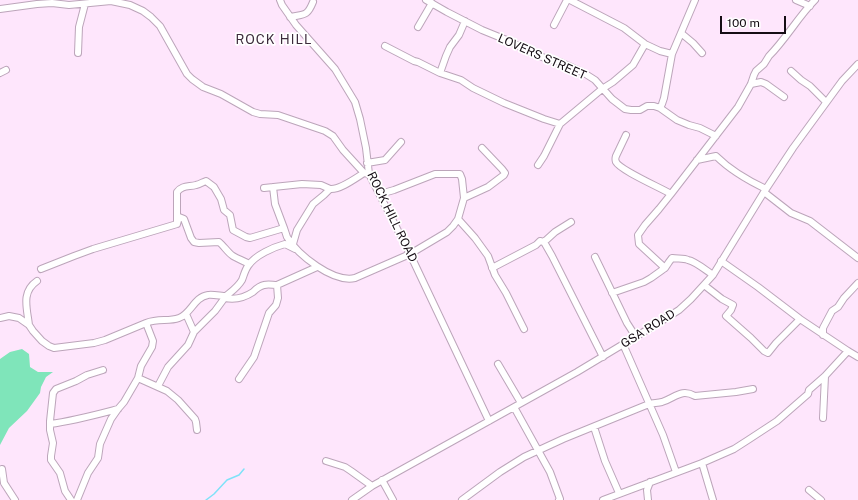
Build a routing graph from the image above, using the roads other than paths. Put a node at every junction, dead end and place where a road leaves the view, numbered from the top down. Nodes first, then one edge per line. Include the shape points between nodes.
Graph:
1 (4, 0) edge
2 (280, 0) edge
3 (570, 0) edge
4 (695, 0) edge
5 (796, 0) edge
6 (815, 0) edge
7 (36, 2) edge
8 (313, 2) dead end
9 (429, 2) edge
10 (85, 4) junction
11 (810, 6) junction
12 (3, 8) edge
13 (290, 17) junction
14 (465, 21) junction
15 (554, 25) dead end
16 (418, 28) dead end
17 (681, 33) junction
18 (645, 44) junction
19 (385, 46) dead end
20 (78, 53) dead end
21 (702, 53) dead end
22 (672, 54) junction
23 (858, 64) edge
24 (791, 71) dead end
25 (440, 73) junction
26 (751, 84) junction
27 (602, 89) junction
28 (784, 97) dead end
29 (826, 102) junction
30 (660, 108) junction
31 (560, 124) junction
32 (626, 135) dead end
33 (716, 136) junction
34 (401, 142) dead end
35 (708, 146) junction
36 (482, 148) dead end
37 (716, 156) junction
38 (697, 160) junction
39 (367, 163) junction
40 (538, 165) dead end
41 (366, 174) junction
42 (273, 187) junction
43 (264, 188) dead end
44 (330, 189) junction
45 (765, 191) junction
46 (380, 194) junction
47 (671, 194) junction
48 (464, 198) junction
49 (458, 219) junction
50 (571, 222) dead end
51 (178, 224) junction
52 (284, 228) junction
53 (544, 242) junction
54 (293, 244) junction
55 (298, 250) junction
56 (410, 254) junction
57 (595, 257) dead end
58 (858, 258) edge
59 (721, 261) junction
60 (249, 264) junction
61 (317, 267) junction
62 (492, 268) junction
63 (665, 268) junction
64 (41, 270) dead end
65 (713, 275) junction
66 (37, 281) dead end
67 (858, 283) edge
68 (277, 285) junction
69 (704, 285) junction
70 (612, 293) junction
71 (225, 297) junction
72 (186, 314) junction
73 (0, 318) edge
74 (800, 319) junction
75 (146, 323) junction
76 (29, 325) junction
77 (524, 329) dead end
78 (194, 332) junction
79 (823, 335) junction
80 (636, 337) junction
81 (623, 344) junction
82 (848, 351) junction
83 (603, 357) junction
84 (858, 357) edge
85 (498, 364) dead end
86 (103, 370) dead end
87 (825, 376) junction
88 (138, 378) junction
89 (239, 379) dead end
90 (158, 386) junction
91 (754, 389) dead end
92 (521, 403) junction
93 (649, 404) junction
94 (514, 407) junction
95 (118, 409) junction
96 (823, 418) dead end
97 (489, 421) junction
98 (50, 424) junction
99 (594, 427) junction
100 (197, 430) dead end
101 (538, 451) junction
102 (326, 461) dead end
103 (702, 463) junction
104 (2, 469) dead end
105 (676, 472) junction
106 (382, 480) junction
107 (372, 486) junction
108 (645, 487) junction
109 (809, 490) dead end
110 (619, 493) junction
111 (15, 500) edge
112 (71, 500) edge
113 (77, 500) edge
114 (352, 500) edge
115 (393, 500) edge
116 (462, 500) edge
117 (559, 500) edge
118 (603, 500) edge
119 (648, 500) edge
120 (713, 500) edge
121 (821, 500) edge

1 - 12 street
2 - 13 street, ROCK HILL ROAD
3 - 15 street
3 - 18 street via 624,28
4 - 17 street
5 - 11 street
6 - 11 street
7 - 10 street
7 - 12 street
8 - 13 street via 305,14
9 - 14 street, LOVERS STREET
9 - 16 street
10 - 20 street via 79,28
10 - 41 street via 111,1 143,11 160,26 192,79 253,112 278,115 325,131 333,136
11 - 26 street via 756,71
13 - 39 street, ROCK HILL ROAD via 335,69 355,102 365,142
14 - 25 street via 450,47
14 - 27 street, LOVERS STREET via 526,50 584,73 595,80
17 - 21 street
17 - 22 street
18 - 22 street
18 - 27 street via 633,65
19 - 25 street
22 - 30 street
23 - 29 street, GSA ROAD
24 - 29 street
25 - 31 street via 461,80 504,103
26 - 28 street via 761,82
26 - 33 street via 738,107
27 - 30 street, LOVERS STREET via 619,105 631,110 640,110 648,106
27 - 31 street
29 - 45 street, GSA ROAD via 792,148
30 - 33 street via 676,120
31 - 40 street
32 - 47 street via 616,156 616,162
33 - 35 street
34 - 39 street via 385,160
35 - 37 street
35 - 38 street
36 - 48 street via 505,173 488,187
37 - 38 street
37 - 45 street via 725,165
38 - 47 street
39 - 41 street, ROCK HILL ROAD
41 - 44 street
41 - 46 street, ROCK HILL ROAD
42 - 43 street
42 - 44 street via 302,184 321,185
42 - 52 street via 275,204
44 - 54 street via 313,204 297,230
45 - 58 street via 790,213 810,221
45 - 59 street, GSA ROAD
46 - 48 street via 435,174 460,174
46 - 56 street, ROCK HILL ROAD
47 - 63 street via 638,236 639,244
48 - 49 street
49 - 56 street via 447,232
49 - 62 street via 475,238 490,260
50 - 53 street via 554,232
51 - 52 street via 178,189 206,181 214,187 224,210 230,215 233,230 250,238
51 - 60 street via 179,217 184,219 194,242 219,242 234,257
51 - 64 street via 93,249
52 - 54 street
53 - 62 street
53 - 83 street
54 - 55 street
55 - 60 street via 286,244 280,245 265,251
55 - 61 street
56 - 61 street via 349,279 329,274
56 - 97 street, ROCK HILL ROAD
57 - 70 street
59 - 65 street, GSA ROAD
59 - 74 street
60 - 71 street via 242,280
61 - 68 street
62 - 77 street
63 - 65 street via 672,258 688,260
63 - 70 street via 644,282
65 - 69 street, GSA ROAD
66 - 76 street via 31,285 26,298
67 - 79 street via 832,311 823,328
68 - 71 street via 265,285 241,298 232,300
68 - 89 street via 276,305 269,313 254,357
69 - 74 street via 733,305 726,316 768,353
69 - 80 street, GSA ROAD via 679,310
70 - 80 street
71 - 72 street via 208,294 199,299
71 - 78 street
72 - 75 street via 174,320
72 - 78 street
73 - 76 street via 19,318
74 - 79 street
75 - 76 street via 94,343 54,348 42,341
75 - 88 street via 153,344 141,366
78 - 90 street via 188,346 168,368
79 - 82 street
80 - 81 street, GSA ROAD
81 - 83 street, GSA ROAD
81 - 93 street
82 - 84 street
82 - 87 street
83 - 92 street, GSA ROAD
85 - 92 street
86 - 98 street via 54,390
87 - 96 street
87 - 103 street via 777,421 734,449
88 - 90 street
88 - 95 street
90 - 100 street via 185,407 196,422
91 - 93 street via 695,396 684,392 660,403
92 - 94 street, GSA ROAD
93 - 99 street
93 - 105 street
94 - 97 street, GSA ROAD
94 - 101 street
95 - 98 street
95 - 113 street via 100,444 98,458 88,473
97 - 106 street, GSA ROAD
98 - 112 street via 53,443 51,460 60,472 65,491
99 - 101 street
99 - 110 street
101 - 116 street via 512,464
101 - 117 street via 550,472
102 - 107 street via 351,470
103 - 105 street
103 - 120 street
104 - 111 street via 4,482
105 - 108 street via 650,482
106 - 107 street, GSA ROAD
106 - 115 street
107 - 114 street, GSA ROAD
108 - 110 street
108 - 119 street
109 - 121 street
110 - 118 street

